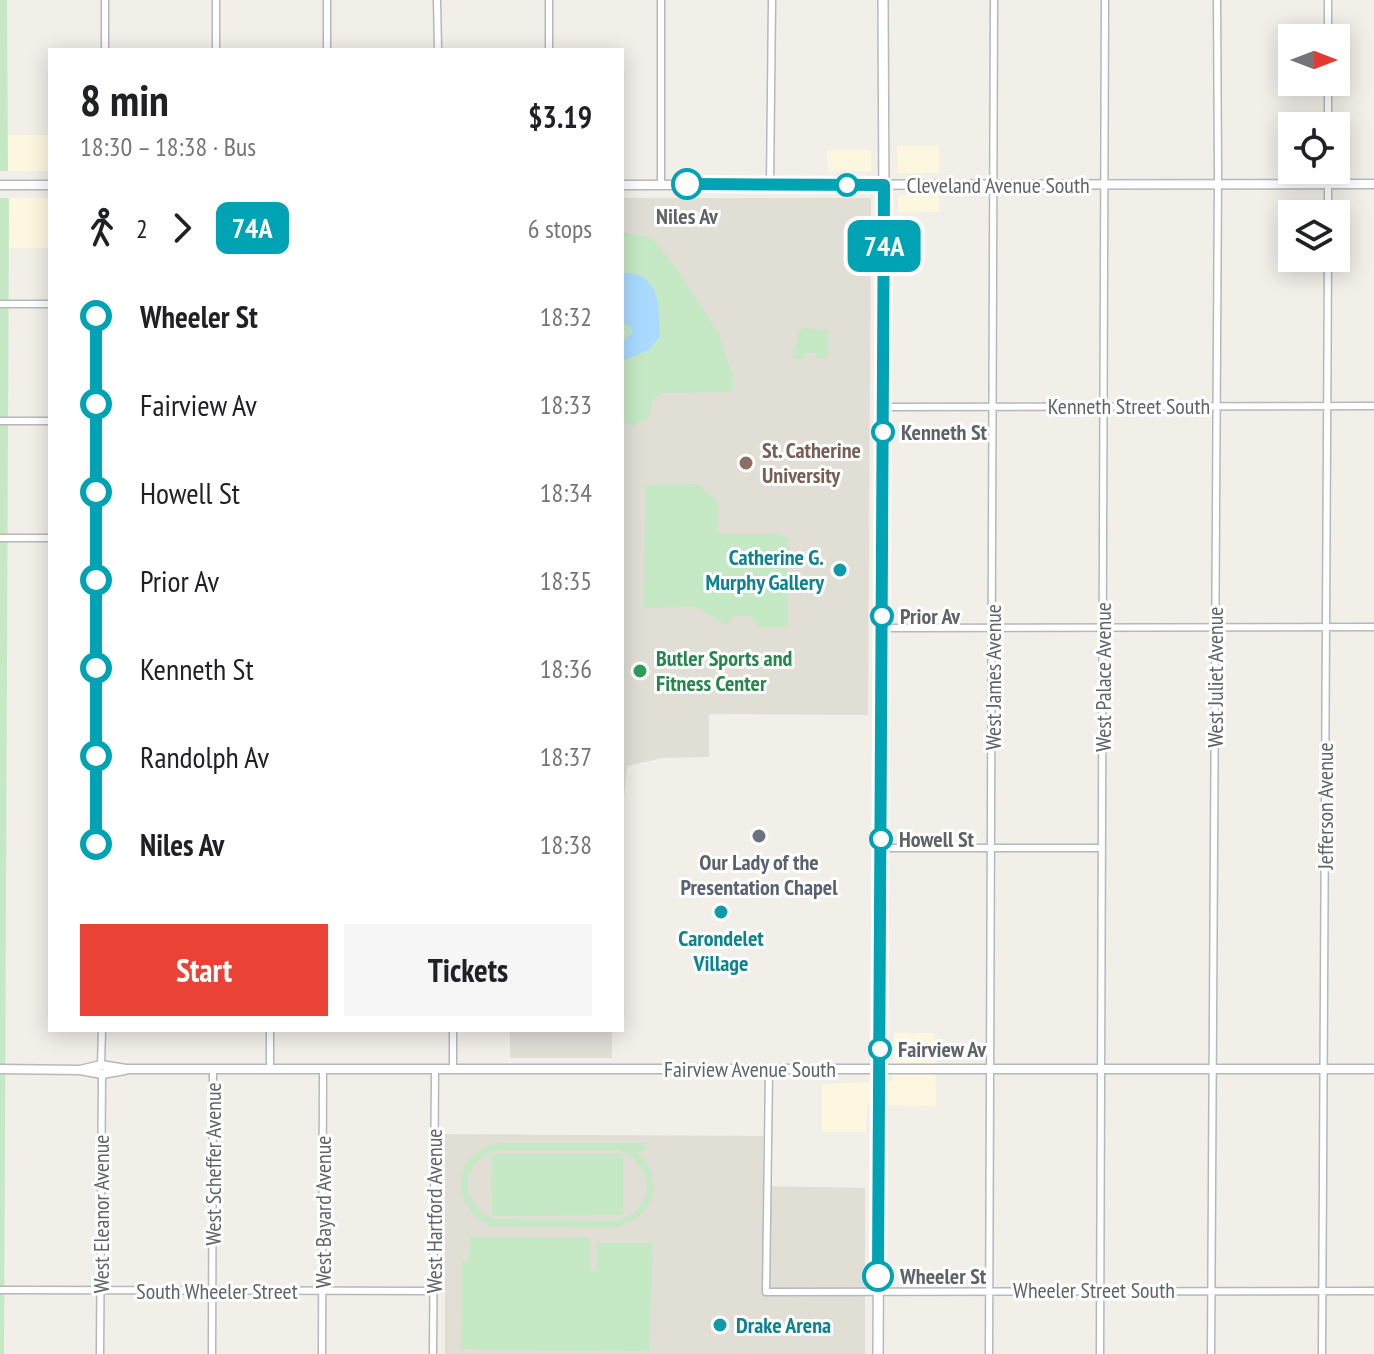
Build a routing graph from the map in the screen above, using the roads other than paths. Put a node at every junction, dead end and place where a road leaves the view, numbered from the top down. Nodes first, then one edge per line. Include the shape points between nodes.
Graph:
1 (105, 0) edge
2 (216, 0) edge
3 (327, 0) edge
4 (437, 0) edge
5 (549, 0) edge
6 (661, 0) edge
7 (772, 0) edge
8 (883, 0) edge
9 (994, 0) edge
10 (1105, 0) edge
11 (1217, 0) edge
12 (1328, 0) edge
13 (1328, 24) edge
14 (105, 48) edge
15 (216, 48) edge
16 (327, 48) edge
17 (438, 48) edge
18 (549, 48) edge
19 (661, 184) junction
20 (1218, 184) junction
21 (1374, 184) edge
22 (0, 185) edge
23 (48, 185) edge
24 (624, 185) edge
25 (770, 185) junction
26 (884, 185) junction
27 (1328, 185) junction
28 (995, 186) junction
29 (1106, 186) junction
30 (1328, 200) edge
31 (1328, 272) edge
32 (0, 304) edge
33 (48, 304) edge
34 (1328, 405) junction
35 (994, 406) junction
36 (1104, 406) junction
37 (1217, 406) junction
38 (1374, 406) edge
39 (883, 407) junction
40 (0, 421) edge
41 (48, 421) edge
42 (0, 538) edge
43 (48, 538) edge
44 (1326, 627) junction
45 (1374, 627) edge
46 (882, 628) junction
47 (993, 628) junction
48 (1103, 628) junction
49 (1216, 628) junction
50 (881, 848) junction
51 (1102, 848) junction
52 (992, 849) junction
53 (102, 1032) edge
54 (270, 1032) edge
55 (453, 1032) edge
56 (453, 1068) junction
57 (0, 1069) edge
58 (213, 1069) junction
59 (270, 1069) junction
60 (435, 1069) junction
61 (880, 1069) junction
62 (991, 1069) junction
63 (1101, 1069) junction
64 (1212, 1069) junction
65 (1324, 1069) junction
66 (1374, 1069) edge
67 (102, 1070) junction
68 (323, 1070) junction
69 (769, 1070) junction
70 (0, 1290) edge
71 (990, 1290) junction
72 (1100, 1290) junction
73 (101, 1291) junction
74 (212, 1291) junction
75 (323, 1291) junction
76 (434, 1291) junction
77 (878, 1291) junction
78 (1211, 1291) junction
79 (1323, 1291) junction
80 (1374, 1291) edge
81 (100, 1354) edge
82 (212, 1354) edge
83 (322, 1354) edge
84 (433, 1354) edge
85 (878, 1354) edge
86 (989, 1354) edge
87 (1100, 1354) edge
88 (1211, 1354) edge
89 (1322, 1354) edge

1 - 14 street
2 - 15 street
3 - 16 street
4 - 17 street
5 - 18 street
6 - 19 street
7 - 25 street
8 - 26 main road
9 - 28 street, West James Avenue
10 - 29 street, West Palace Avenue
11 - 20 street, West Juliet Avenue
12 - 13 street
19 - 24 street, Cleveland Avenue South
19 - 25 street, Cleveland Avenue South
20 - 27 street, Cleveland Avenue South
20 - 29 street, Cleveland Avenue South
20 - 37 street, West Juliet Avenue
21 - 27 street, Cleveland Avenue South
22 - 23 street
25 - 26 street, Cleveland Avenue South
26 - 28 street, Cleveland Avenue South
26 - 39 main road
27 - 30 street
28 - 29 street, Cleveland Avenue South
28 - 35 street, West James Avenue
29 - 36 street, West Palace Avenue
31 - 34 street, Jefferson Avenue
32 - 33 street
34 - 37 street, Kenneth Street South
34 - 38 street, Kenneth Street South
34 - 44 street, Jefferson Avenue
35 - 36 street, Kenneth Street South
35 - 39 street, Kenneth Street South
35 - 47 street, West James Avenue
36 - 37 street, Kenneth Street South
36 - 48 street, West Palace Avenue
37 - 49 street, West Juliet Avenue
39 - 46 main road
40 - 41 street
42 - 43 street
44 - 45 street
44 - 49 street
44 - 65 street, Jefferson Avenue
46 - 47 street
46 - 50 main road
47 - 48 street
47 - 52 street, West James Avenue
48 - 49 street
48 - 51 street, West Palace Avenue
49 - 64 street, West Juliet Avenue
50 - 52 street
50 - 61 main road
51 - 52 street
51 - 63 street, West Palace Avenue
52 - 62 street, West James Avenue
53 - 67 street, West Eleanor Avenue
54 - 59 street
55 - 56 street
56 - 60 street, Fairview Avenue South
56 - 69 street, Fairview Avenue South
57 - 67 street, Fairview Avenue South
58 - 59 street, Fairview Avenue South
58 - 67 street, Fairview Avenue South
58 - 74 street, West Scheffer Avenue
59 - 68 street, Fairview Avenue South
60 - 68 street, Fairview Avenue South
60 - 76 street, West Hartford Avenue
61 - 62 street, Fairview Avenue South
61 - 69 street, Fairview Avenue South
61 - 77 main road
62 - 63 street, Fairview Avenue South
62 - 71 street, West James Avenue
63 - 64 street, Fairview Avenue South
63 - 72 street, West Palace Avenue
64 - 65 street, Fairview Avenue South
64 - 78 street, West Juliet Avenue
65 - 66 street, Fairview Avenue South
65 - 79 street, Jefferson Avenue
67 - 73 street, West Eleanor Avenue
68 - 75 street, West Bayard Avenue
69 - 77 street, Wheeler Street South via 766,1292
70 - 73 street, South Wheeler Street
71 - 72 street, Wheeler Street South
71 - 77 street, Wheeler Street South
71 - 86 street, West James Avenue
72 - 78 street, Wheeler Street South
72 - 87 street, West Palace Avenue
73 - 74 street, South Wheeler Street
73 - 81 street, West Eleanor Avenue
74 - 75 street, South Wheeler Street
74 - 82 street, West Scheffer Avenue
75 - 76 street, South Wheeler Street
75 - 83 street, West Bayard Avenue
76 - 84 street, West Hartford Avenue
77 - 85 main road
78 - 79 street, Wheeler Street South
78 - 88 street, West Juliet Avenue
79 - 80 street, Wheeler Street South
79 - 89 street, Jefferson Avenue

